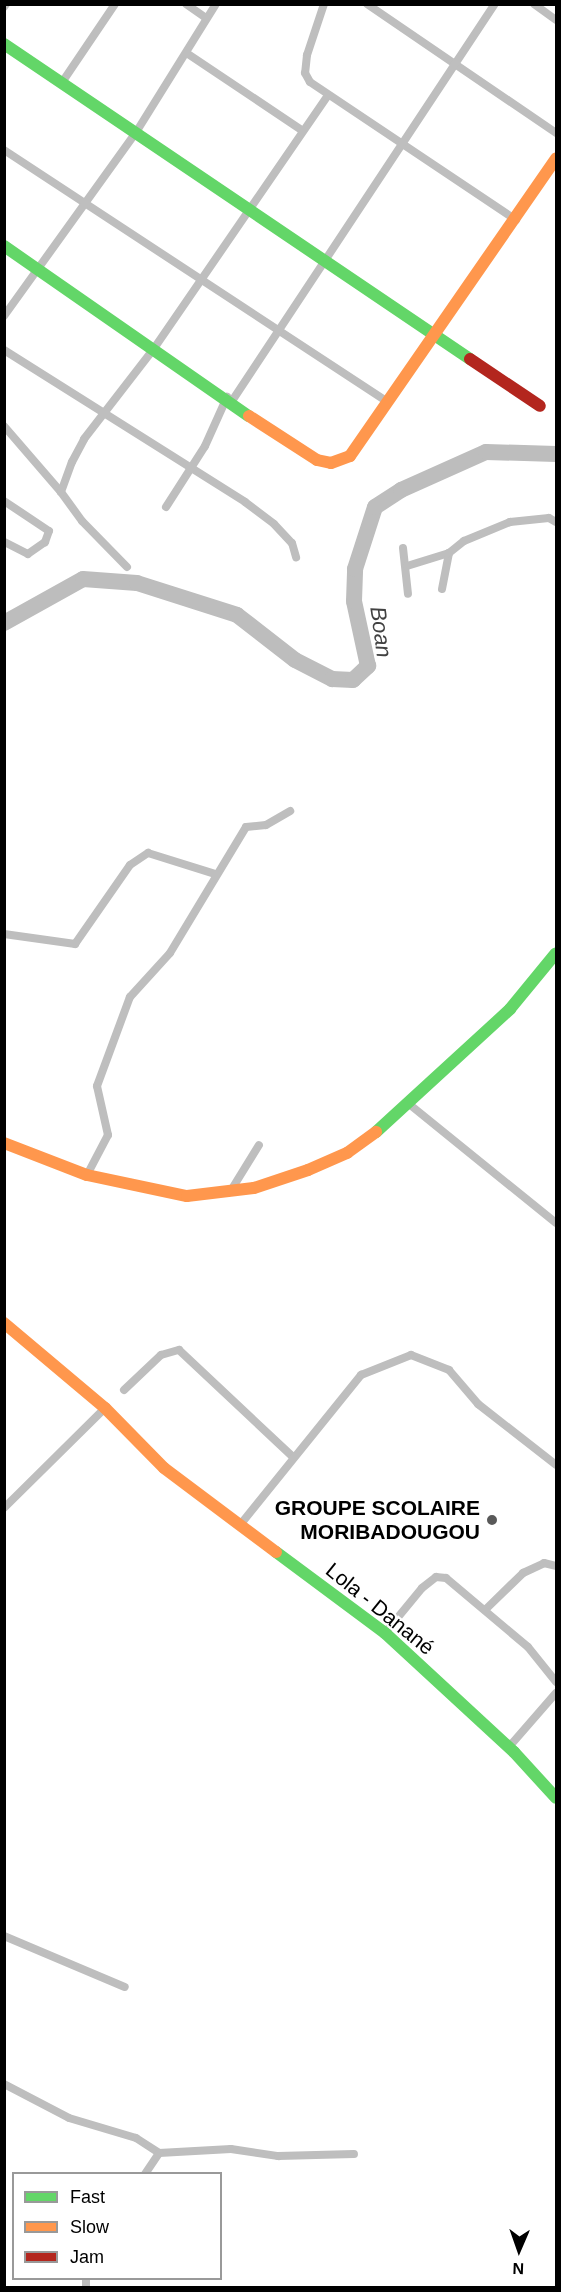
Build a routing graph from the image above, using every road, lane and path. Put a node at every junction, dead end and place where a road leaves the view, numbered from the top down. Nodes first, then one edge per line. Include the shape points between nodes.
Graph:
1 (115, 4) edge
2 (186, 4) edge
3 (216, 4) edge
4 (324, 4) edge
5 (367, 4) edge
6 (495, 4) edge
7 (534, 4) edge
8 (206, 18) junction
9 (556, 20) edge
10 (4, 44) edge
11 (188, 54) junction
12 (458, 64) junction
13 (63, 81) junction
14 (327, 97) junction
15 (300, 129) junction
16 (556, 133) edge
17 (135, 134) junction
18 (401, 144) junction
19 (4, 150) edge
20 (556, 158) edge
21 (86, 202) junction
22 (247, 211) junction
23 (516, 220) junction
24 (4, 246) edge
25 (326, 260) junction
26 (37, 268) junction
27 (201, 280) junction
28 (4, 316) edge
29 (278, 333) junction
30 (438, 337) junction
31 (155, 347) junction
32 (4, 350) edge
33 (229, 399) junction
34 (387, 402) junction
35 (540, 406) dead end
36 (105, 412) junction
37 (4, 426) edge
38 (193, 466) junction
39 (61, 492) junction
40 (4, 501) edge
41 (166, 507) dead end
42 (556, 522) edge
43 (4, 542) edge
44 (403, 548) dead end
45 (449, 553) junction
46 (296, 557) dead end
47 (407, 566) junction
48 (127, 567) dead end
49 (442, 589) dead end
50 (408, 594) dead end
51 (290, 811) dead end
52 (215, 874) junction
53 (4, 934) edge
54 (556, 953) edge
55 (409, 1104) junction
56 (4, 1143) edge
57 (259, 1145) dead end
58 (87, 1175) junction
59 (230, 1193) junction
60 (556, 1222) edge
61 (4, 1323) edge
62 (124, 1390) dead end
63 (105, 1408) junction
64 (293, 1457) junction
65 (556, 1465) edge
66 (4, 1508) edge
67 (240, 1525) junction
68 (556, 1566) edge
69 (485, 1610) junction
70 (385, 1633) junction
71 (556, 1682) edge
72 (556, 1693) edge
73 (509, 1747) junction
74 (556, 1798) edge
75 (4, 1936) edge
76 (125, 1987) dead end
77 (4, 2084) edge
78 (159, 2153) junction
79 (354, 2154) dead end
80 (146, 2172) edge

1 - 13 street
2 - 8 street
3 - 8 street
4 - 14 street via 305,73
5 - 12 street
6 - 12 street
7 - 9 street
8 - 11 street
10 - 13 street
11 - 15 street
11 - 17 street
12 - 16 street
12 - 18 street
13 - 17 street
14 - 15 street
14 - 18 street
15 - 22 street
17 - 21 street
17 - 22 street
18 - 23 street
18 - 25 street
19 - 21 street
20 - 23 street
21 - 26 street
21 - 27 street
22 - 25 street
22 - 27 street
23 - 30 street
24 - 26 street
25 - 29 street
25 - 30 street
26 - 28 street
26 - 31 street
27 - 29 street
27 - 31 street
29 - 33 street
29 - 34 street
30 - 34 street
30 - 35 street
31 - 33 street
31 - 36 street
32 - 36 street
33 - 34 street via 316,460 332,463 350,456
33 - 38 street
36 - 38 street
36 - 39 street via 84,439
37 - 39 street
38 - 41 street
38 - 46 street via 274,524 292,543
39 - 48 street via 82,521
40 - 43 street via 49,531 45,542 28,554
42 - 45 street via 549,518 510,522 464,541
44 - 47 street
45 - 47 street
45 - 49 street
47 - 50 street
51 - 52 street via 266,825 246,827
52 - 53 street via 148,853 130,865 75,945
52 - 58 street via 170,953 130,997 122,1015 97,1086 108,1135
54 - 55 street via 510,1009
55 - 59 street via 346,1153
55 - 60 street
56 - 58 street
57 - 59 street
58 - 59 street via 187,1196
61 - 63 street, Lola - Danané
62 - 64 street via 161,1355 179,1350
63 - 66 street
63 - 67 street, Lola - Danané via 164,1468
64 - 65 street via 361,1375 411,1355 449,1370 478,1404
64 - 67 street
67 - 70 street, Lola - Danané
68 - 69 street via 544,1563 523,1573
69 - 70 street via 450,1580 436,1577
69 - 71 street via 528,1647
70 - 73 street, Lola - Danané
72 - 73 street
73 - 74 street, Lola - Danané
75 - 76 street
77 - 78 street via 69,2118 136,2138
78 - 79 street via 231,2149 278,2156
78 - 80 street

